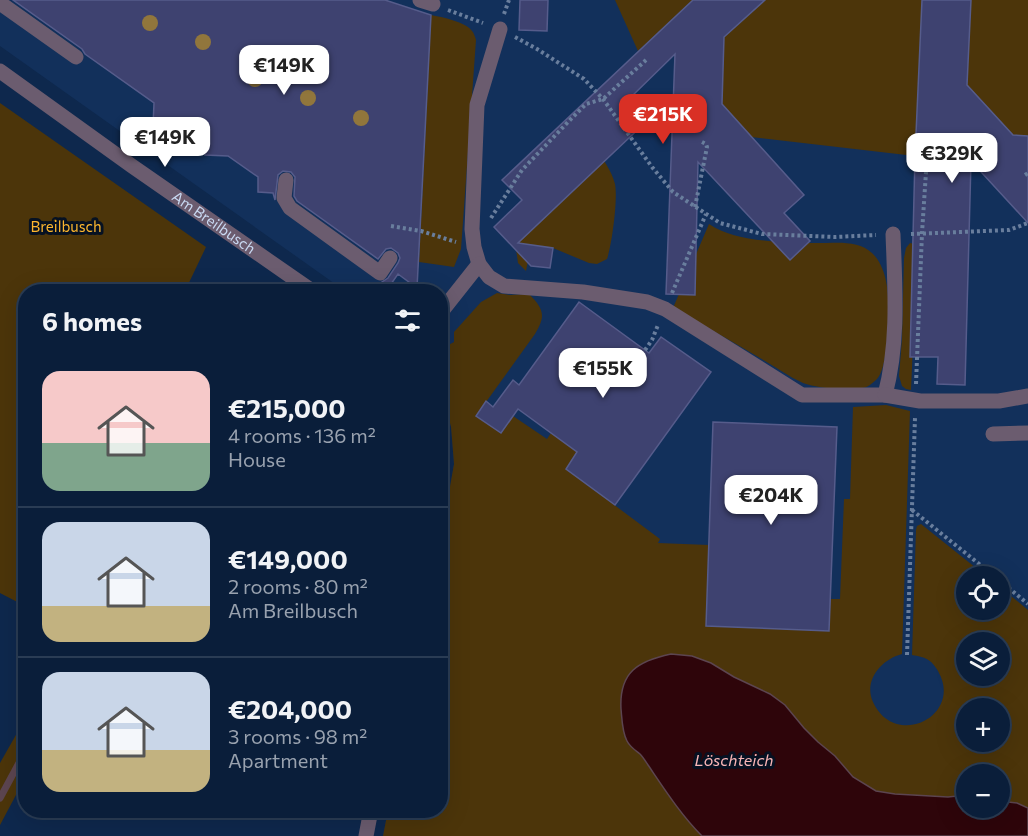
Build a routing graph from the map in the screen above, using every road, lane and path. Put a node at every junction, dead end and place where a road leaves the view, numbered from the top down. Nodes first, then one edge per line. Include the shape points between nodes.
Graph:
1 (427, 2) edge
2 (0, 3) edge
3 (500, 29) junction
4 (76, 57) dead end
5 (646, 60) dead end
6 (0, 71) edge
7 (603, 99) junction
8 (702, 142) dead end
9 (927, 156) dead end
10 (286, 180) dead end
11 (695, 207) junction
12 (706, 214) junction
13 (489, 222) dead end
14 (1028, 223) edge
15 (391, 226) dead end
16 (922, 233) junction
17 (893, 234) junction
18 (474, 247) junction
19 (390, 258) dead end
20 (478, 264) junction
21 (302, 284) edge
22 (448, 303) edge
23 (665, 309) junction
24 (645, 350) dead end
25 (885, 395) junction
26 (1028, 396) edge
27 (916, 401) junction
28 (1028, 433) edge
29 (993, 434) dead end
30 (912, 509) junction
31 (982, 566) edge
32 (1010, 589) edge
33 (1028, 604) edge
34 (907, 654) dead end
35 (369, 818) edge
36 (366, 836) edge

1 - 3 path
2 - 4 street
3 - 7 path via 584,79
3 - 18 street via 477,105
5 - 7 path
6 - 21 street, Am Breilbusch
7 - 11 path via 673,192
7 - 13 path via 586,104 522,170
8 - 11 path via 706,147
9 - 16 path
10 - 19 street via 284,198 290,208 380,273
11 - 12 path
12 - 17 path via 720,223 762,234
12 - 23 path
14 - 16 path via 1009,230
15 - 18 path
16 - 17 path
16 - 27 path
17 - 25 street via 895,328
18 - 20 street
20 - 22 street
20 - 23 street via 504,286 583,292 647,302
23 - 24 path
23 - 25 street via 802,394
25 - 27 street
26 - 27 street
27 - 30 path
28 - 29 street
30 - 31 path
30 - 34 path
32 - 33 path
35 - 36 street

